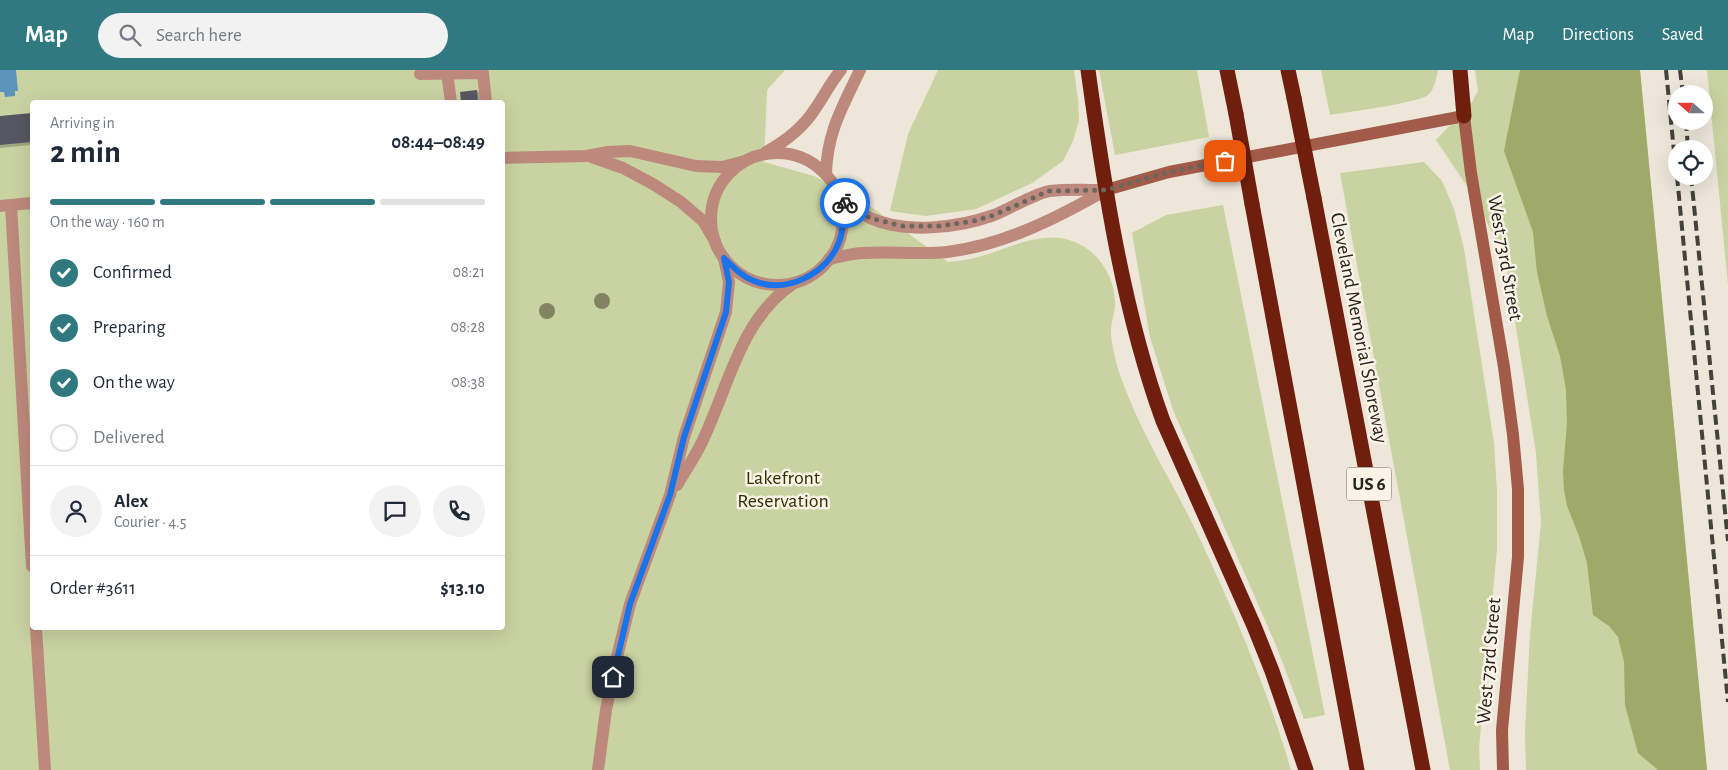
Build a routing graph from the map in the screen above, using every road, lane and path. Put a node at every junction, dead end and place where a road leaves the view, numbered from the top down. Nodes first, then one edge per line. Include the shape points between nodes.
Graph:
1 (841, 70) edge
2 (860, 70) edge
3 (1088, 70) edge
4 (1227, 70) edge
5 (1288, 70) edge
6 (1460, 70) edge
7 (455, 72) edge
8 (420, 74) dead end
9 (450, 100) edge
10 (486, 100) edge
11 (1464, 116) junction
12 (761, 155) junction
13 (587, 156) junction
14 (505, 158) edge
15 (745, 161) junction
16 (826, 174) junction
17 (1106, 190) junction
18 (841, 200) junction
19 (30, 203) edge
20 (6, 206) edge
21 (715, 241) junction
22 (724, 258) junction
23 (829, 260) junction
24 (794, 283) junction
25 (670, 495) junction
26 (30, 538) edge
27 (36, 630) edge
28 (45, 770) edge
29 (598, 770) edge
30 (1306, 770) edge
31 (1357, 770) edge
32 (1423, 770) edge
33 (1503, 770) edge

1 - 12 street via 803,124 789,138
2 - 16 street via 830,138
3 - 17 highway
4 - 31 highway, bridge
5 - 32 highway, Cleveland Memorial Shoreway / US 6, bridge
6 - 11 highway
7 - 8 street
7 - 9 street
7 - 10 street via 483,72
11 - 17 street via 1169,172
11 - 33 street, West 73rd Street via 1504,367 1518,489 1518,557 1502,730
12 - 15 street
12 - 16 street via 779,152 796,155 812,162
13 - 14 street
13 - 15 street via 630,151 696,166 722,167
13 - 21 street via 623,168 681,202 703,221
15 - 21 street via 719,188 711,223
16 - 18 street
17 - 18 street via 1049,191 974,221 920,227 870,218
17 - 23 street via 1056,218 972,248 927,254 861,253
17 - 30 highway via 1151,389 1258,635
18 - 23 street via 840,241
19 - 20 street
20 - 26 street
21 - 22 street
22 - 24 street via 737,272 754,281 773,285
22 - 25 street via 729,282 726,312 687,428
23 - 24 street via 814,274
24 - 25 street via 769,304 754,324 737,355 702,443
25 - 29 street via 628,614 606,710
27 - 28 street

